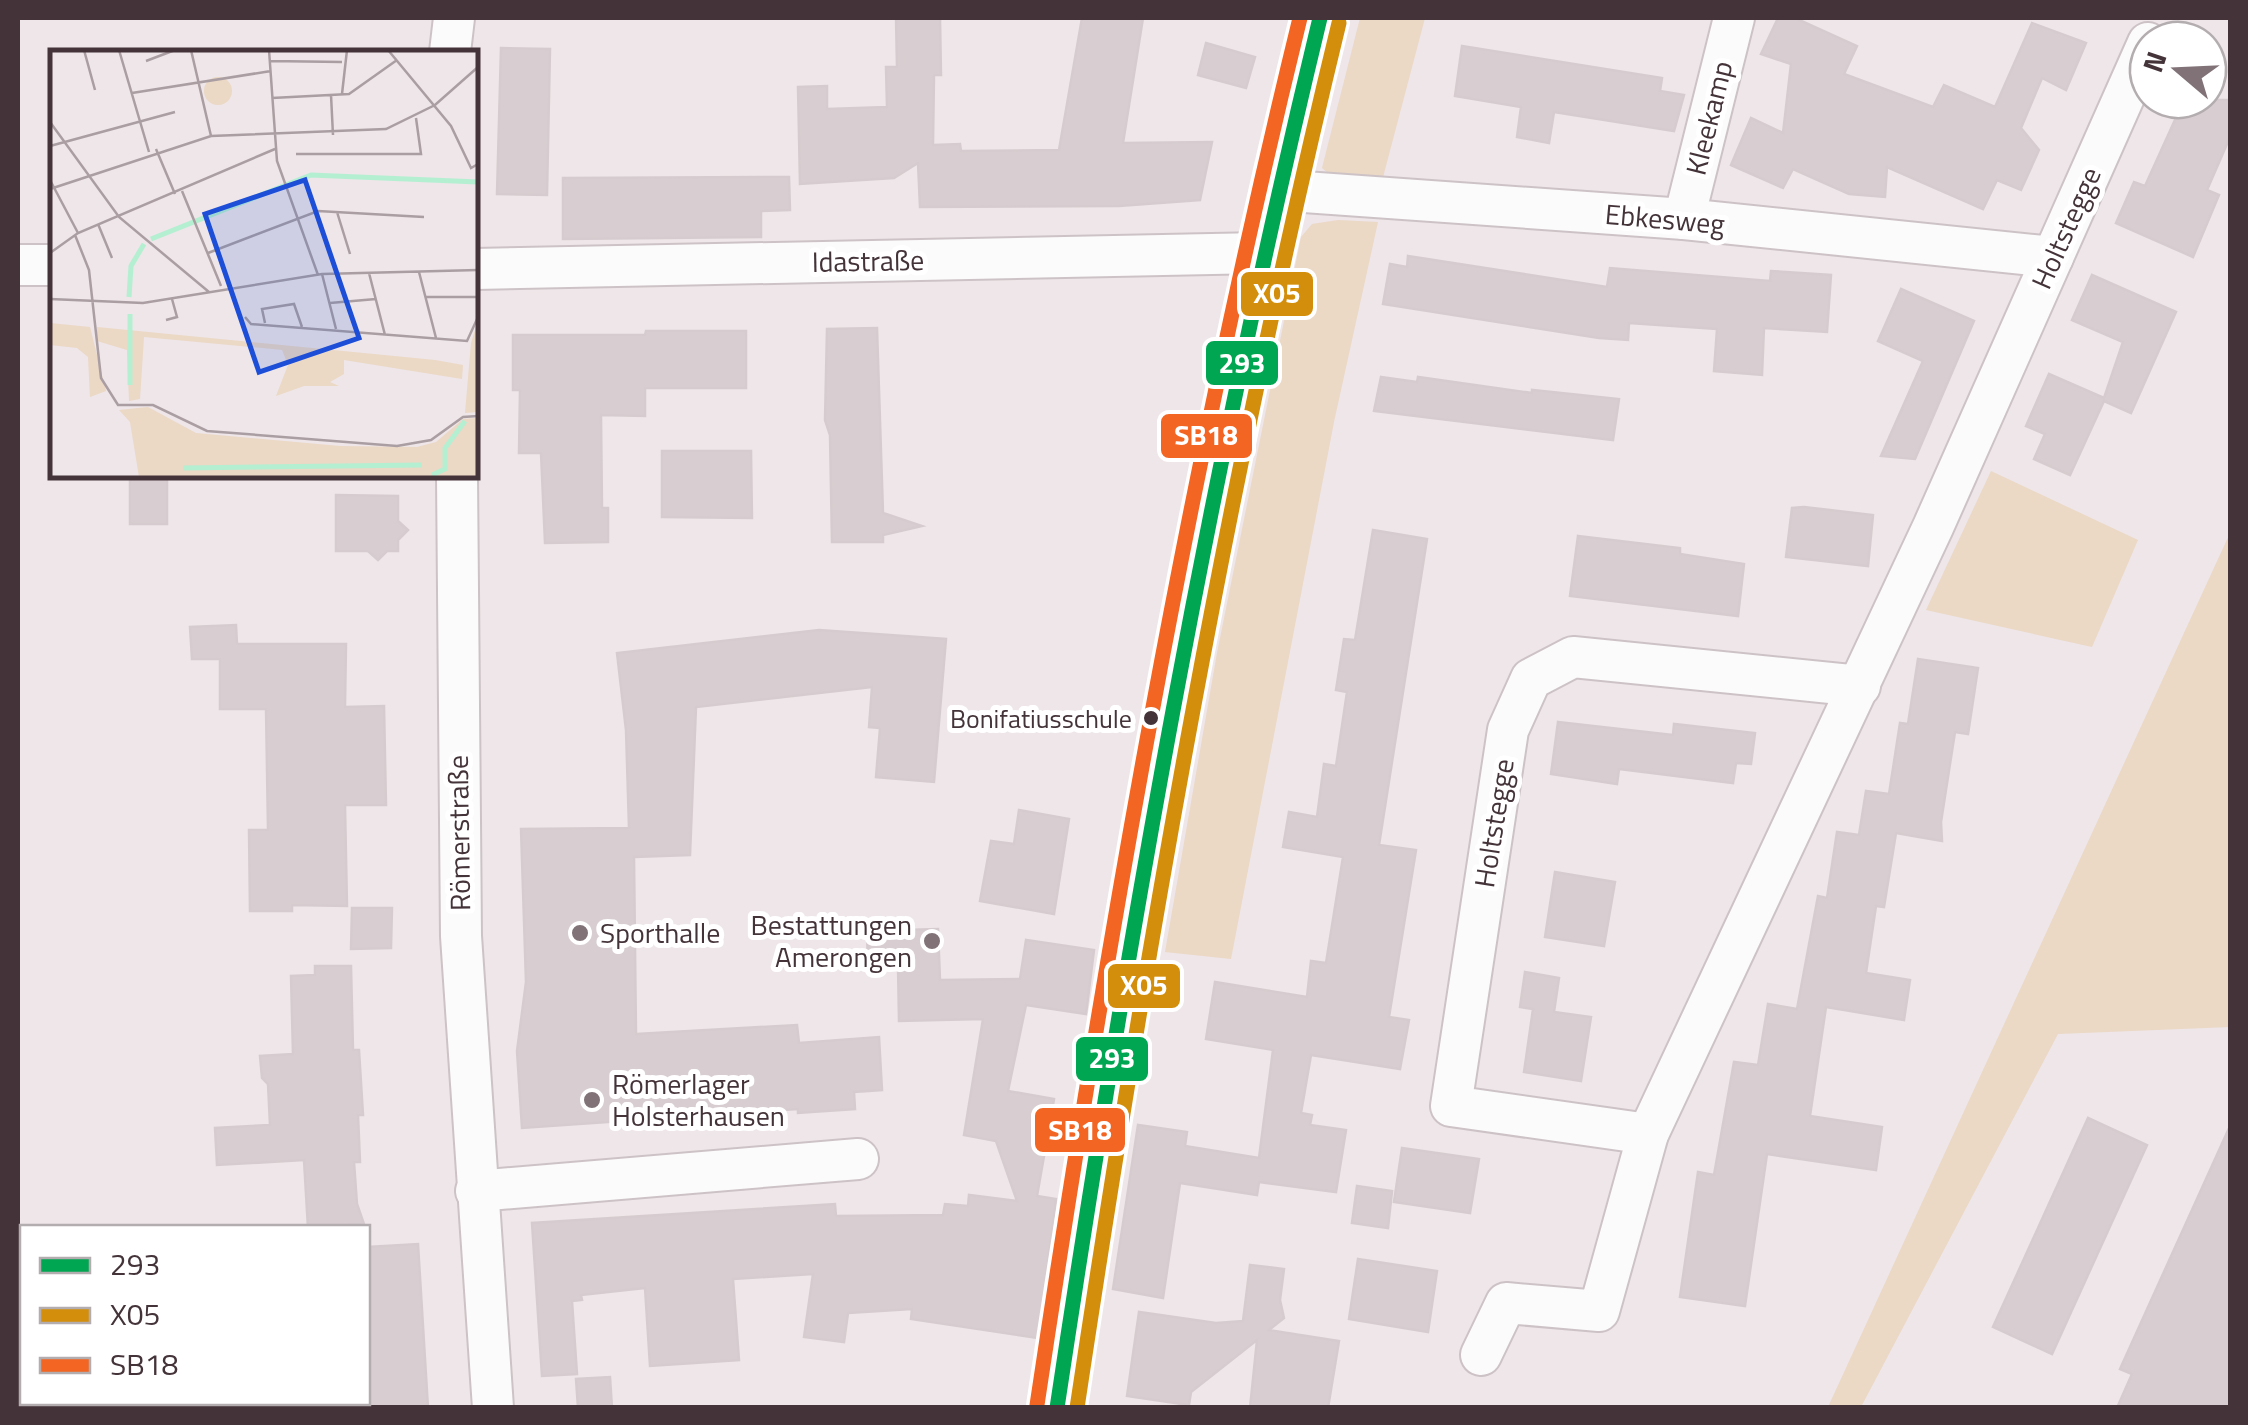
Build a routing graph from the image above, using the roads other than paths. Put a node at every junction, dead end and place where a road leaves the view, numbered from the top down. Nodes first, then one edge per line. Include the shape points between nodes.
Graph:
1 (454, 18) edge
2 (1320, 18) edge
3 (1734, 18) edge
4 (450, 50) edge
5 (2128, 89) edge
6 (1276, 190) junction
7 (1684, 219) junction
8 (1262, 252) junction
9 (2052, 258) junction
10 (18, 264) edge
11 (50, 265) edge
12 (478, 269) edge
13 (458, 478) edge
14 (1860, 686) junction
15 (1648, 1134) junction
16 (858, 1160) dead end
17 (476, 1191) junction
18 (1481, 1356) dead end
19 (492, 1408) edge
20 (1057, 1408) edge

1 - 4 street
2 - 6 main road
3 - 7 street, Kleekamp
5 - 9 street, Holtstegge
6 - 7 street, Ebkesweg
6 - 8 main road
7 - 9 street, Ebkesweg
8 - 12 street, Idastraße
8 - 20 main road via 1162,738
9 - 14 street, Holtstegge
10 - 11 street
13 - 17 street, Römerstraße via 461,936
14 - 15 street, Holtstegge
14 - 15 street, Holtstegge via 1574,657 1531,679 1508,730 1451,1106
15 - 18 street, Holtstegge via 1599,1311 1506,1303
16 - 17 street
17 - 19 street, Römerstraße

